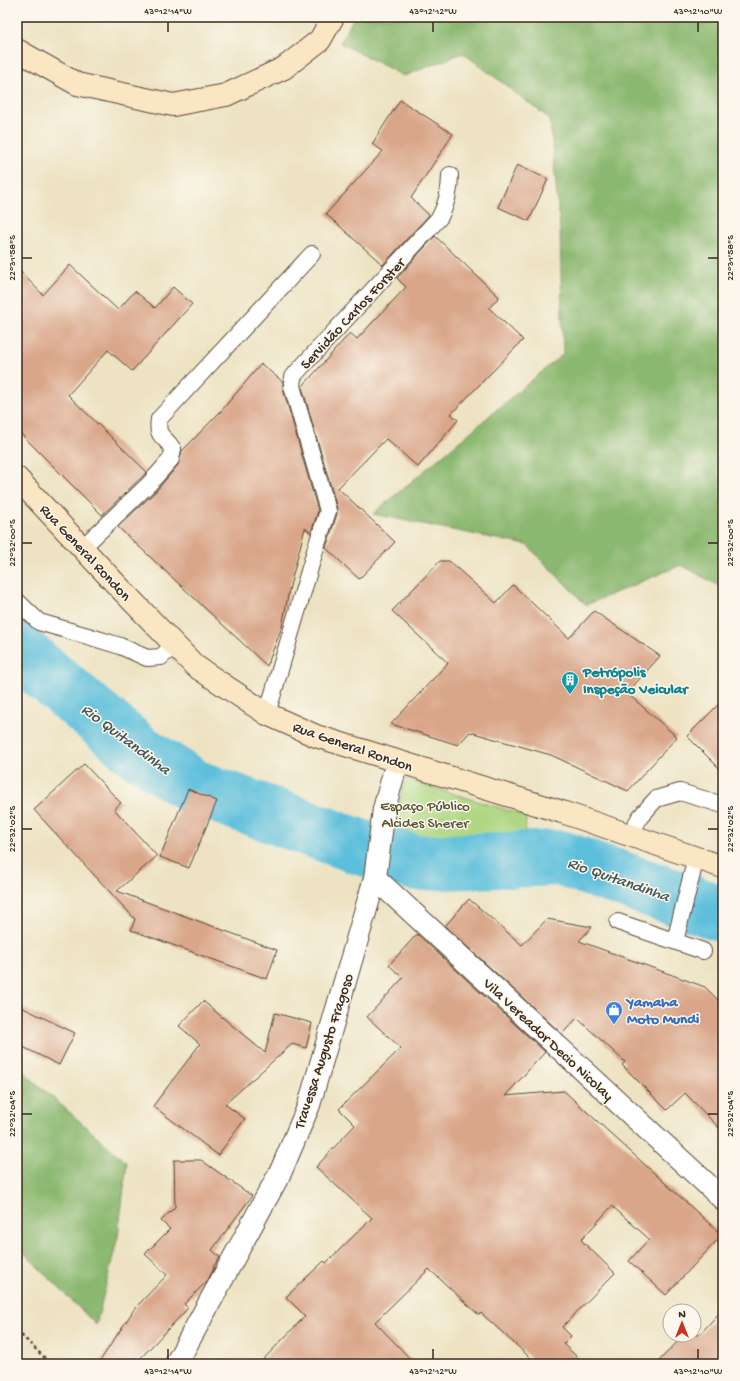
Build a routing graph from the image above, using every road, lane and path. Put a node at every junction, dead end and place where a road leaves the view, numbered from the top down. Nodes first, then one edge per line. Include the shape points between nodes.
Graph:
1 (333, 17) edge
2 (17, 50) edge
3 (450, 175) dead end
4 (312, 254) dead end
5 (17, 478) edge
6 (82, 548) junction
7 (17, 601) edge
8 (174, 645) junction
9 (267, 714) junction
10 (397, 762) junction
11 (723, 805) edge
12 (630, 836) junction
13 (696, 859) junction
14 (723, 867) edge
15 (375, 878) junction
16 (618, 922) dead end
17 (675, 941) junction
18 (703, 950) dead end
19 (723, 1199) edge
20 (17, 1331) edge
21 (51, 1364) edge
22 (176, 1364) edge

1 - 2 main road via 320,40 284,68 226,95 173,106 77,84
3 - 9 lane, Servidão Carlos Forster via 450,190 440,217 293,377 292,386 328,511
4 - 6 lane via 159,419 160,434 173,449 171,459
5 - 6 main road, Rua General Rondon
6 - 8 main road, Rua General Rondon
7 - 8 lane via 39,622 120,646 147,658 161,657
8 - 9 main road, Rua General Rondon via 195,666
9 - 10 main road, Rua General Rondon via 316,736
10 - 12 main road, Rua General Rondon via 562,812
10 - 15 street, Travessa Augusto Fragoso via 384,809
11 - 12 lane via 680,792 656,800 640,818
12 - 13 main road, Rua General Rondon
13 - 14 main road, Rua General Rondon
13 - 17 lane
15 - 19 street, Vila Vereador Decio Nicolay
15 - 22 street, Travessa Augusto Fragoso via 309,1105 281,1171
16 - 17 lane
17 - 18 lane
20 - 21 path

